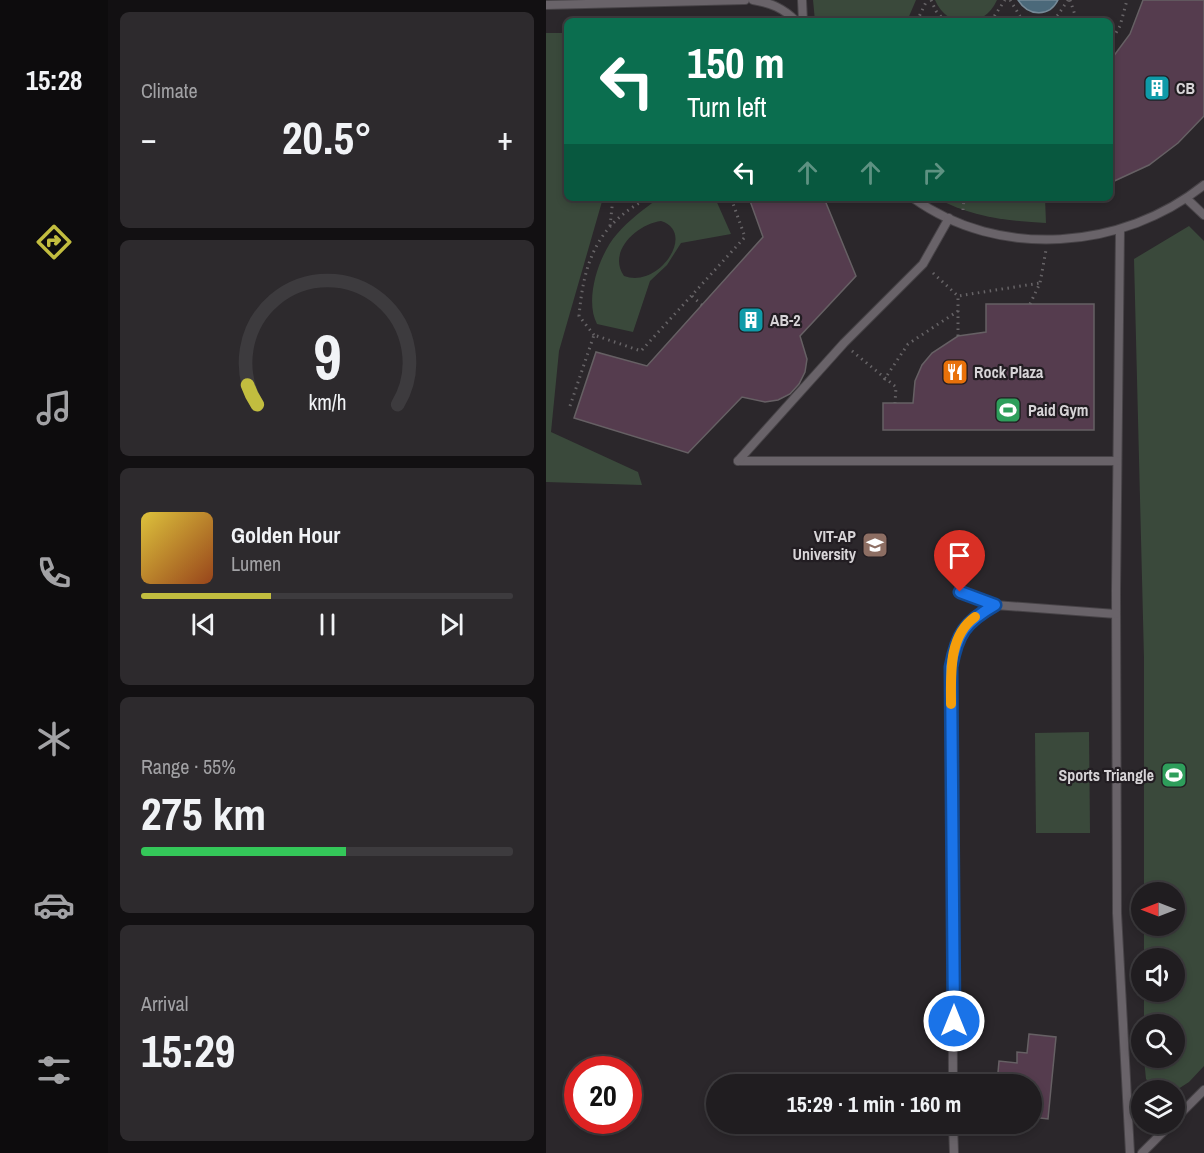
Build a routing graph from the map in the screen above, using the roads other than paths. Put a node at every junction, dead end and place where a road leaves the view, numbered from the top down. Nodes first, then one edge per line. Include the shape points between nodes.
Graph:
1 (744, 0) edge
2 (753, 0) edge
3 (801, 0) edge
4 (546, 5) edge
5 (793, 18) edge
6 (803, 18) edge
7 (1204, 185) edge
8 (1187, 199) junction
9 (918, 201) edge
10 (1204, 215) edge
11 (949, 218) junction
12 (1120, 230) junction
13 (1117, 461) junction
14 (960, 592) dead end
15 (995, 605) junction
16 (1116, 614) junction
17 (953, 1074) edge
18 (1204, 1090) edge
19 (1185, 1109) edge
20 (953, 1134) edge
21 (1161, 1134) edge
22 (954, 1153) edge
23 (1130, 1153) edge
24 (1142, 1153) edge

1 - 4 lane
2 - 5 lane via 783,9
3 - 6 lane
7 - 8 lane
8 - 10 lane
8 - 12 lane
9 - 11 lane
11 - 12 lane via 990,232 1048,240
11 - 13 lane via 922,264 844,343 738,461
12 - 13 lane
13 - 16 lane
14 - 15 lane
15 - 16 lane
15 - 17 lane via 963,628 951,667
16 - 23 lane via 1117,913
18 - 19 lane
20 - 22 lane
21 - 24 lane

